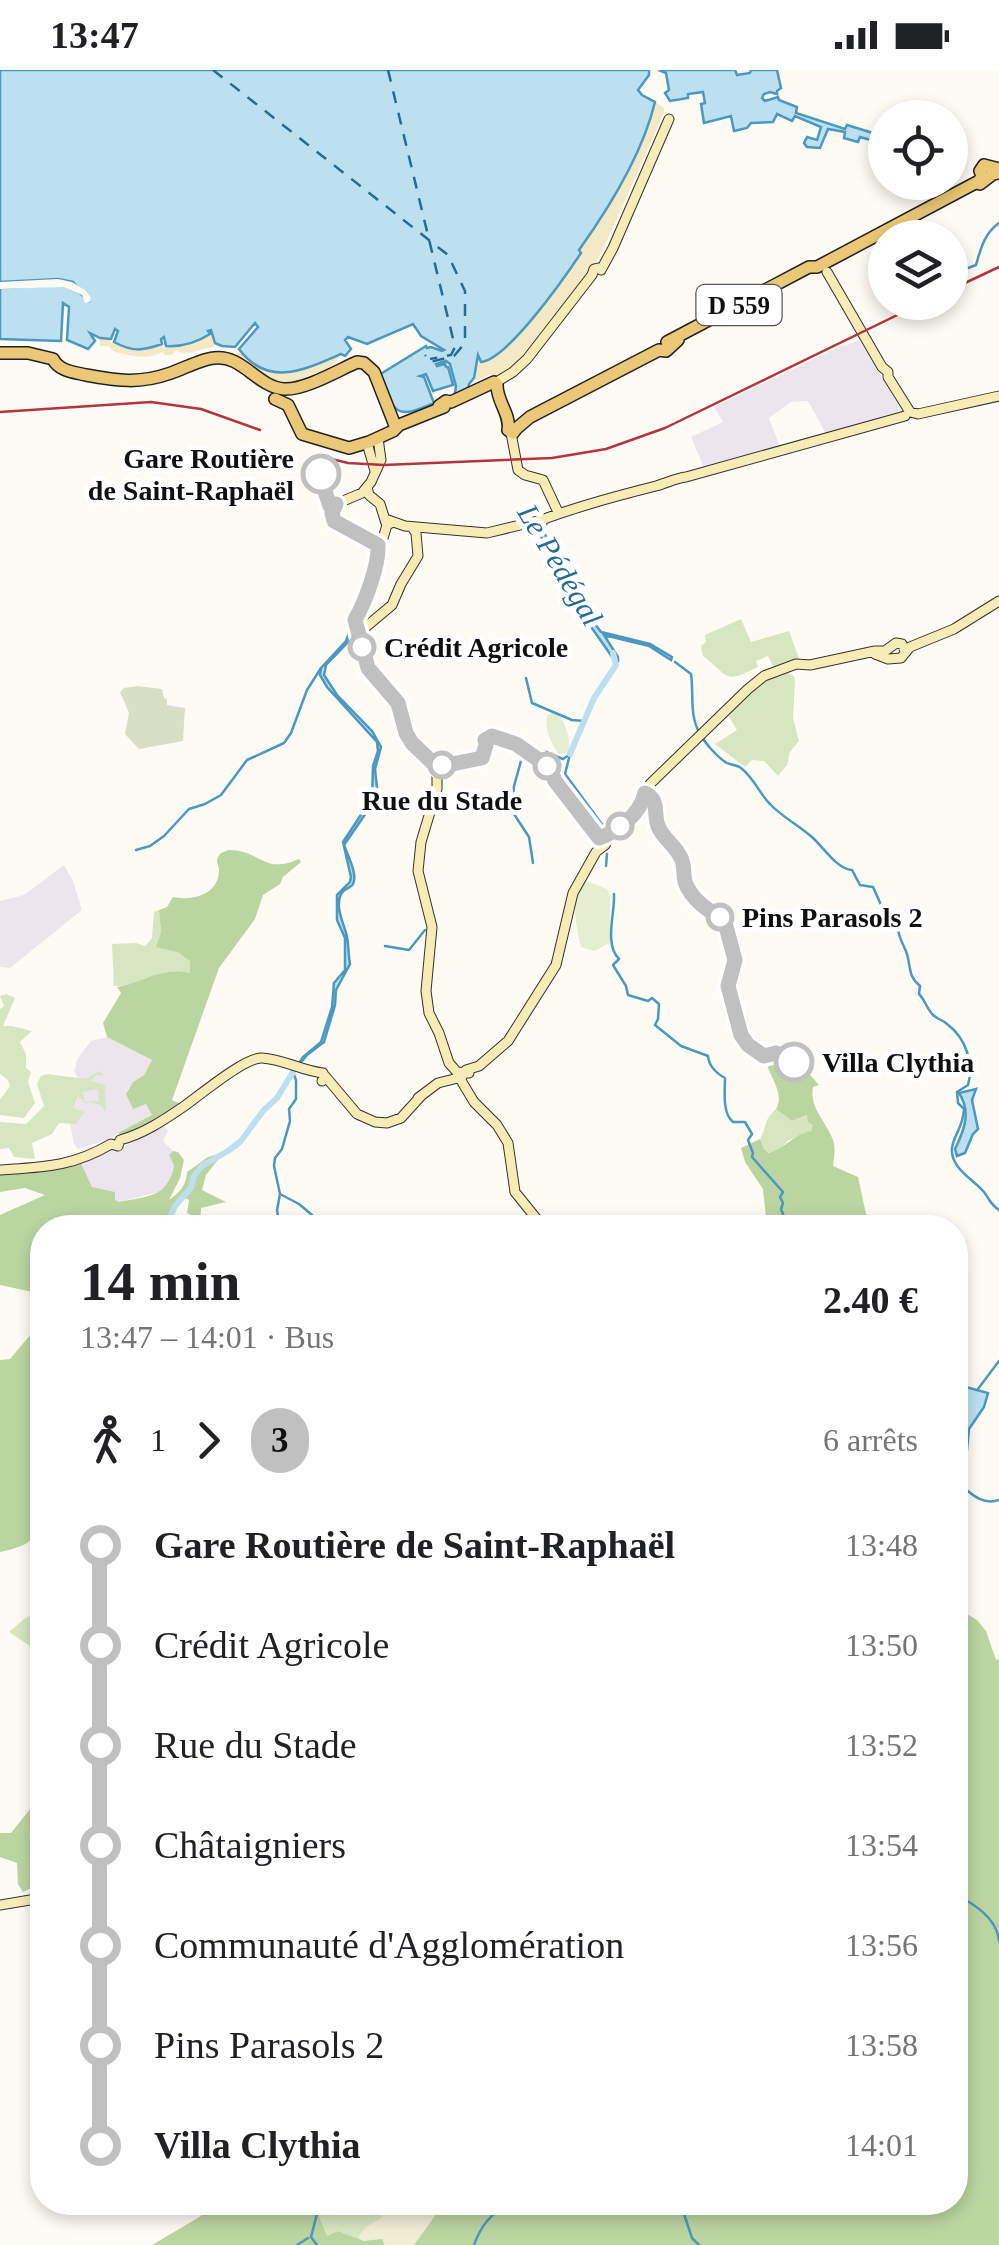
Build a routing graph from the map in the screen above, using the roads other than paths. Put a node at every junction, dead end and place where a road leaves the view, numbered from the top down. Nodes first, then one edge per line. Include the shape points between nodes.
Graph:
1 (667, 120) dead end
2 (992, 173) edge
3 (820, 269) junction
4 (0, 354) edge
5 (374, 376) junction
6 (493, 388) junction
7 (273, 391) junction
8 (999, 397) edge
9 (450, 404) junction
10 (388, 408) junction
11 (909, 415) junction
12 (512, 426) junction
13 (396, 428) junction
14 (372, 440) junction
15 (366, 491) junction
16 (548, 518) junction
17 (391, 522) junction
18 (416, 529) junction
19 (380, 544) junction
20 (999, 600) edge
21 (360, 627) junction
22 (468, 1073) junction
23 (0, 1170) edge
24 (533, 1215) edge
25 (30, 1900) edge
26 (0, 1905) edge

1 - 6 main road via 618,238 596,273 547,336
2 - 3 main road, D 559
3 - 11 main road
3 - 12 main road, D 559
4 - 7 main road via 142,383 211,360 234,361
5 - 7 main road via 360,364 300,389
5 - 7 main road via 362,362
5 - 10 main road
6 - 9 main road
6 - 12 main road
7 - 14 main road via 304,435 347,448
8 - 11 main road
9 - 10 main road via 414,417
9 - 13 main road
10 - 13 main road
11 - 16 main road
12 - 16 main road via 516,468 543,480
13 - 14 main road
14 - 15 main road via 375,469
15 - 17 main road
15 - 19 main road via 336,504 332,518
16 - 18 main road via 487,533
17 - 18 main road
17 - 19 main road
18 - 21 main road via 419,554 391,607
19 - 21 main road
20 - 22 main road via 905,649 896,643 892,654 868,652 754,682 602,842 573,893 556,966 508,1041
21 - 22 main road via 371,672 398,703 408,737 437,767 438,790 418,870 432,927 426,991 450,1063
22 - 23 main road via 433,1086 401,1118 386,1123 359,1116 321,1078 297,1065 259,1062 94,1154 57,1166
22 - 24 main road via 468,1089 508,1143 517,1195
25 - 26 main road

